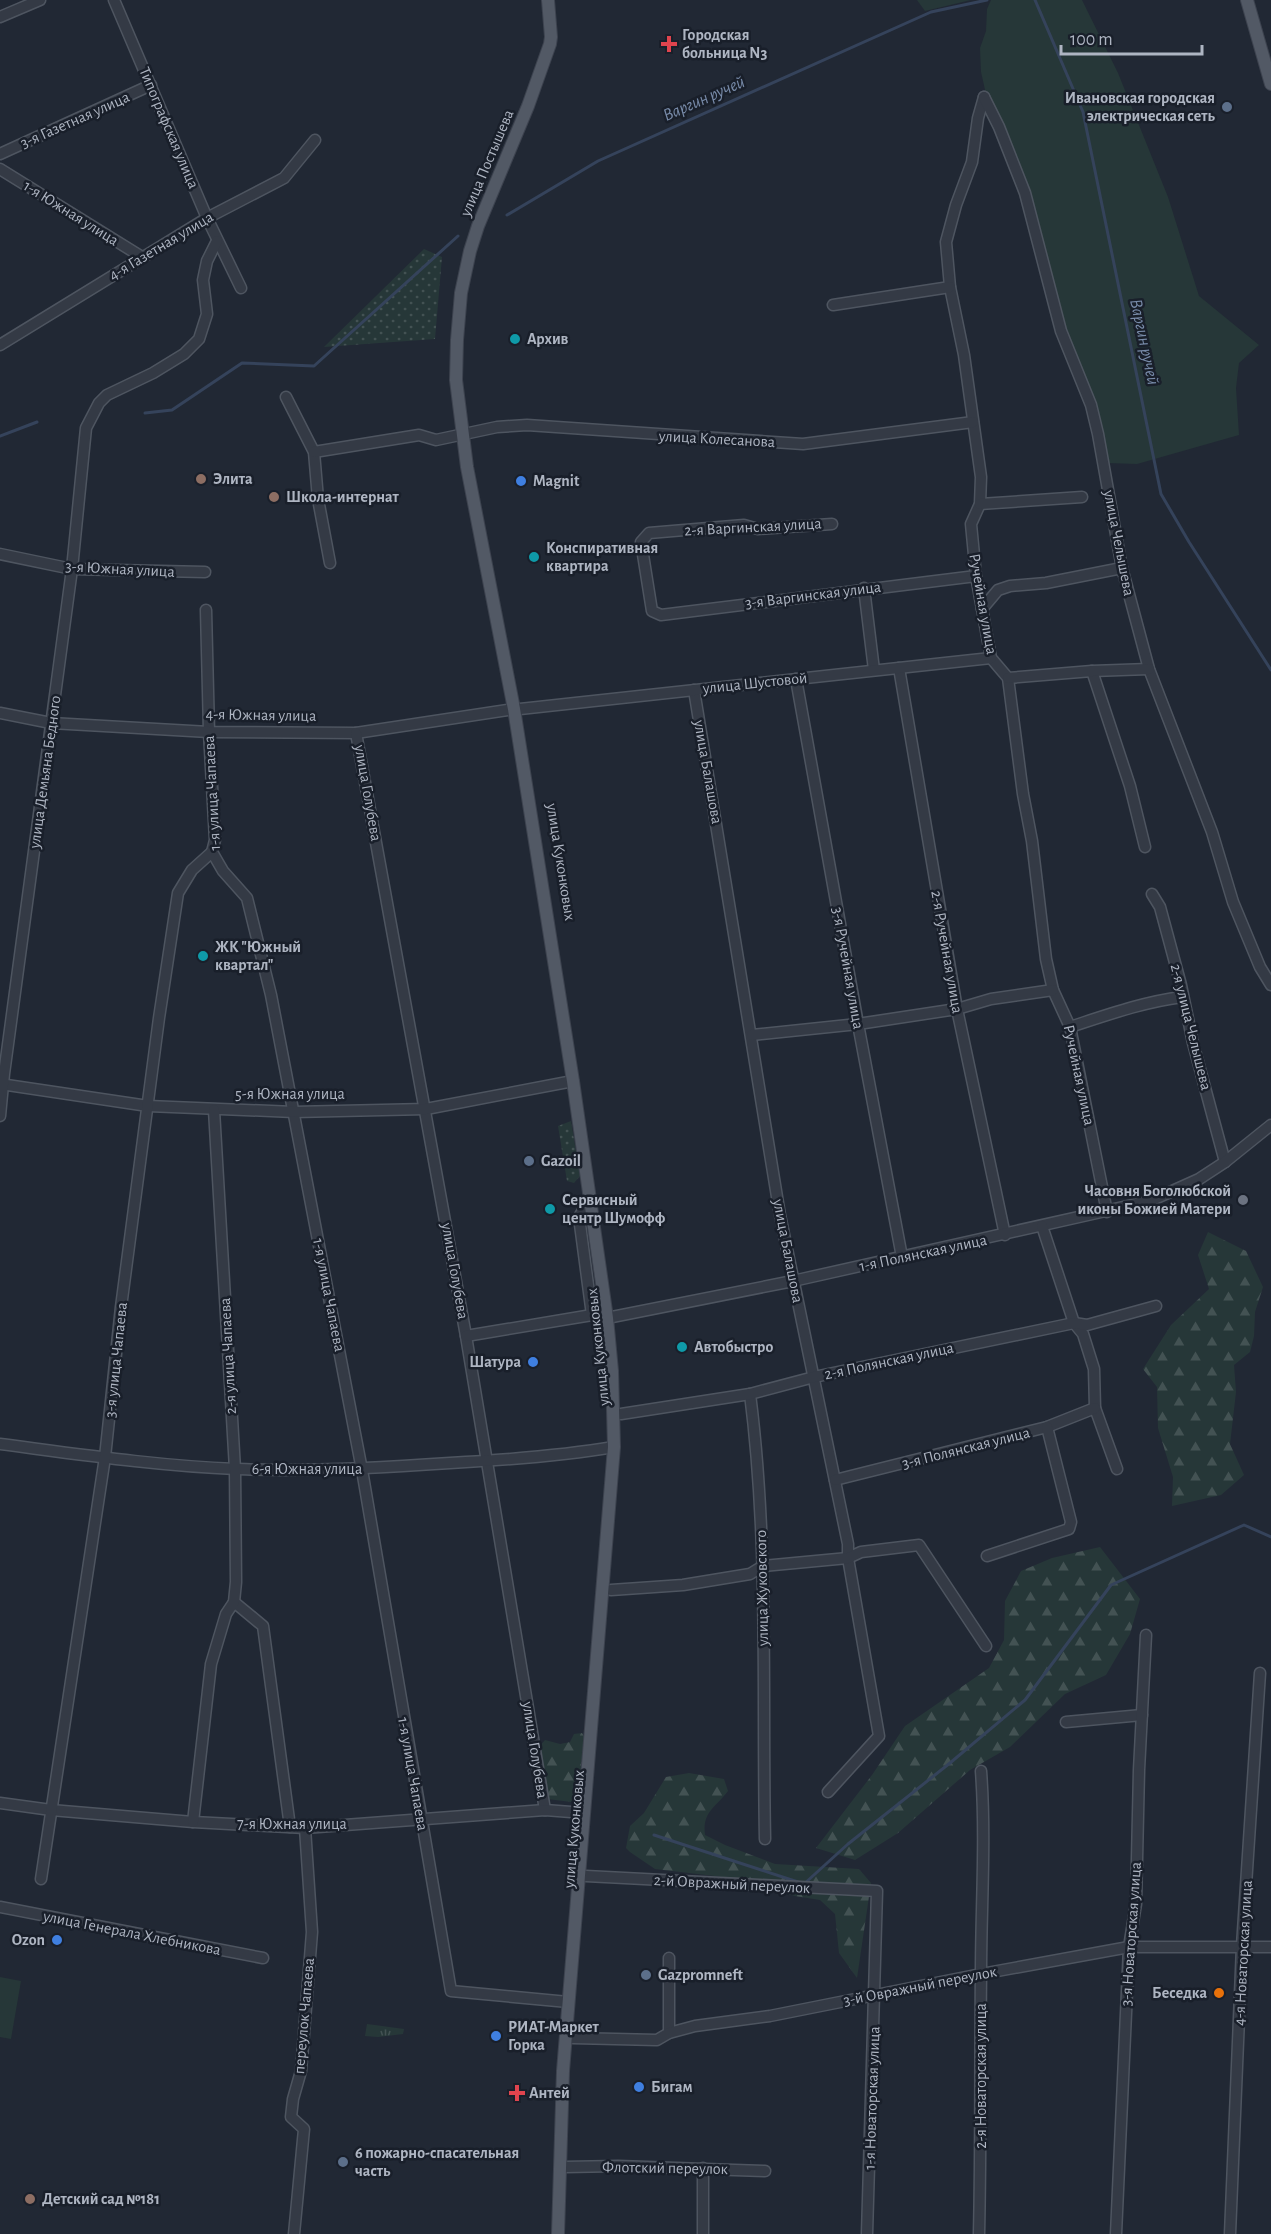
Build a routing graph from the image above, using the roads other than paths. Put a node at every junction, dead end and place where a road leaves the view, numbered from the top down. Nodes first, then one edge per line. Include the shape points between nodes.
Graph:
1 (40, 0) edge
2 (114, 0) edge
3 (548, 0) edge
4 (1247, 0) edge
5 (0, 17) edge
6 (1271, 84) edge
7 (151, 85) junction
8 (984, 97) joint
9 (315, 140) dead end
10 (0, 154) edge
11 (0, 169) edge
12 (207, 218) junction
13 (218, 241) junction
14 (142, 257) junction
15 (950, 287) junction
16 (241, 288) dead end
17 (833, 305) dead end
18 (457, 340) joint
19 (0, 345) edge
20 (286, 397) dead end
21 (973, 422) junction
22 (461, 435) junction
23 (314, 452) junction
24 (1082, 497) dead end
25 (980, 504) junction
26 (832, 524) dead end
27 (0, 554) edge
28 (330, 563) dead end
29 (1122, 568) junction
30 (72, 569) junction
31 (205, 572) dead end
32 (976, 576) junction
33 (864, 588) junction
34 (206, 609) dead end
35 (982, 609) junction
36 (652, 611) joint
37 (991, 658) junction
38 (898, 668) junction
39 (1149, 669) junction
40 (874, 670) junction
41 (1092, 671) junction
42 (1008, 678) junction
43 (796, 679) junction
44 (694, 690) junction
45 (517, 709) junction
46 (0, 713) edge
47 (51, 723) junction
48 (209, 732) junction
49 (357, 733) junction
50 (1145, 847) dead end
51 (212, 852) junction
52 (1152, 894) dead end
53 (1271, 985) edge
54 (1053, 990) junction
55 (1182, 997) junction
56 (957, 1010) junction
57 (858, 1024) junction
58 (1070, 1027) junction
59 (752, 1035) junction
60 (576, 1081) junction
61 (2, 1084) edge
62 (148, 1106) junction
63 (426, 1109) junction
64 (214, 1110) junction
65 (294, 1112) junction
66 (0, 1116) edge
67 (1271, 1125) edge
68 (1225, 1162) junction
69 (590, 1199) junction
70 (1107, 1212) junction
71 (1042, 1226) junction
72 (1005, 1235) junction
73 (902, 1257) junction
74 (794, 1281) junction
75 (1156, 1306) dead end
76 (592, 1315) junction
77 (610, 1318) junction
78 (1074, 1323) junction
79 (466, 1336) junction
80 (814, 1377) junction
81 (750, 1394) junction
82 (1095, 1408) junction
83 (621, 1414) junction
84 (1047, 1427) junction
85 (0, 1444) edge
86 (614, 1447) junction
87 (105, 1457) junction
88 (487, 1461) junction
89 (235, 1469) junction
90 (1117, 1469) dead end
91 (362, 1470) junction
92 (835, 1480) junction
93 (987, 1556) dead end
94 (848, 1558) junction
95 (763, 1566) junction
96 (611, 1590) junction
97 (234, 1602) junction
98 (1146, 1635) dead end
99 (986, 1646) dead end
100 (1260, 1673) dead end
101 (1142, 1715) junction
102 (1066, 1722) dead end
103 (981, 1772) dead end
104 (828, 1792) dead end
105 (0, 1803) edge
106 (51, 1810) junction
107 (545, 1810) junction
108 (584, 1813) junction
109 (421, 1820) junction
110 (193, 1822) junction
111 (290, 1827) junction
112 (305, 1828) junction
113 (765, 1839) dead end
114 (586, 1876) junction
115 (41, 1879) dead end
116 (877, 1891) joint
117 (0, 1907) edge
118 (1242, 1946) junction
119 (1129, 1947) junction
120 (1271, 1947) edge
121 (263, 1958) dead end
122 (669, 1958) dead end
123 (981, 1974) junction
124 (875, 1995) junction
125 (568, 2002) junction
126 (669, 2033) junction
127 (573, 2038) junction
128 (565, 2167) junction
129 (703, 2169) junction
130 (765, 2170) dead end
131 (558, 2232) edge
132 (294, 2234) edge
133 (702, 2234) edge
134 (867, 2234) edge
135 (979, 2234) edge
136 (1116, 2234) edge
137 (1230, 2234) edge

1 - 5 street
2 - 7 street, Типографская улица
3 - 18 main road, улица Постышева via 550,44 470,251
4 - 6 main road
7 - 10 street, 3-я Газетная улица
7 - 12 street, Типографская улица
8 - 15 street, Ручейная улица via 972,162 946,242
8 - 29 street, улица Челышева via 1025,194 1061,331 1091,405
9 - 12 street, 4-я Газетная улица via 284,178
11 - 14 street, 1-я Южная улица
12 - 13 street, Типографская улица
12 - 14 street, 4-я Газетная улица
13 - 16 street, Типографская улица
13 - 30 street, улица Демьяна Бедного via 207,261 203,280 207,314 199,339 184,354 153,373 107,395 86,428
14 - 19 street, 4-я Газетная улица
15 - 17 street
15 - 21 street, Ручейная улица
18 - 22 main road, улица Куконковых
20 - 23 street
21 - 22 street, улица Колесанова via 802,444 526,425
21 - 25 street, Ручейная улица via 981,477
22 - 23 street via 436,440 419,435
22 - 45 main road, улица Куконковых via 486,537
23 - 28 street
24 - 25 street
25 - 32 street, Ручейная улица via 971,524
26 - 36 street, 2-я Варгинская улица via 758,529 744,525 649,533 641,542
27 - 30 street, 3-я Южная улица
29 - 35 street via 1011,586 998,590
29 - 39 street, улица Челышева
30 - 31 street, 3-я Южная улица
30 - 47 street, улица Демьяна Бедного
32 - 33 street, 3-я Варгинская улица
32 - 35 street, Ручейная улица
33 - 36 street, 3-я Варгинская улица via 661,615
33 - 40 street
34 - 48 street, 1-я улица Чапаева
35 - 37 street, Ручейная улица
37 - 38 street, улица Шустовой
37 - 42 street, Ручейная улица
38 - 40 street, улица Шустовой
38 - 56 street, 2-я Ручейная улица
39 - 41 street
39 - 53 street, улица Челышева via 1212,832 1233,902
40 - 43 street, улица Шустовой
41 - 42 street
41 - 50 street via 1130,786
42 - 54 street, Ручейная улица
43 - 44 street, улица Шустовой
43 - 57 street, 3-я Ручейная улица
44 - 45 street, улица Шустовой
44 - 59 street, улица Балашова
45 - 49 street, 4-я Южная улица
45 - 60 main road, улица Куконковых
46 - 47 street, 4-я Южная улица
47 - 48 street, 4-я Южная улица
47 - 61 street, улица Демьяна Бедного
48 - 49 street, 4-я Южная улица
48 - 51 street, 1-я улица Чапаева
49 - 63 street, улица Голубева
51 - 62 street, 3-я улица Чапаева via 192,870 178,893
51 - 65 street, 1-я улица Чапаева via 247,897
52 - 55 street, 2-я улица Челышева via 1160,906
54 - 56 street via 991,999
54 - 58 street, Ручейная улица
55 - 58 street via 1135,1006
55 - 68 street, 2-я улица Челышева
56 - 57 street
56 - 72 street, 2-я Ручейная улица
57 - 59 street
57 - 73 street, 3-я Ручейная улица
58 - 70 street, Ручейная улица
59 - 74 street, улица Балашова
60 - 63 street, 5-я Южная улица
60 - 69 main road, улица Куконковых
60 - 77 main road, улица Куконковых
61 - 62 street, 5-я Южная улица
61 - 66 street, улица Демьяна Бедного
62 - 64 street, 5-я Южная улица
62 - 87 street, 3-я улица Чапаева
63 - 65 street, 5-я Южная улица
63 - 79 street, улица Голубева
64 - 65 street, 5-я Южная улица
64 - 89 street, 2-я улица Чапаева
65 - 91 street, 1-я улица Чапаева
67 - 68 street, 1-я Полянская улица
68 - 70 street, 1-я Полянская улица via 1177,1190
69 - 76 street via 579,1217
69 - 77 main road, улица Куконковых
70 - 71 street, 1-я Полянская улица
71 - 72 street, 1-я Полянская улица
71 - 78 street
72 - 73 street, 1-я Полянская улица
73 - 74 street, 1-я Полянская улица
74 - 77 street, 1-я Полянская улица
74 - 80 street, улица Балашова
75 - 78 street, 2-я Полянская улица via 1087,1325
76 - 77 street
76 - 79 street
77 - 83 main road, улица Куконковых
77 - 86 main road, улица Куконковых
78 - 80 street, 2-я Полянская улица
78 - 82 street via 1083,1334 1094,1370
79 - 88 street, улица Голубева
80 - 81 street, 2-я Полянская улица
80 - 92 street, улица Балашова
81 - 83 street, 2-я Полянская улица
81 - 95 street, улица Жуковского
82 - 84 street, 3-я Полянская улица
82 - 90 street
83 - 96 main road, улица Куконковых
84 - 92 street, 3-я Полянская улица
84 - 93 street via 1071,1522 1069,1528
85 - 87 street, 6-я Южная улица
86 - 88 street, 6-я Южная улица
86 - 108 main road, улица Куконковых
87 - 89 street, 6-я Южная улица
87 - 106 street, 3-я улица Чапаева
88 - 91 street, 6-я Южная улица
88 - 107 street, улица Голубева
89 - 91 street, 6-я Южная улица
89 - 97 street, 2-я улица Чапаева
91 - 109 street, 1-я улица Чапаева
92 - 94 street, улица Балашова
94 - 95 street
94 - 99 street via 861,1552 919,1545
94 - 104 street, улица Балашова via 879,1736
95 - 96 street via 750,1574 683,1585
95 - 113 street, улица Жуковского
96 - 114 main road, улица Куконковых
97 - 110 street, 2-я улица Чапаева via 226,1614 211,1664
97 - 111 street via 263,1626
98 - 101 street, 3-я Новаторская улица
100 - 118 street, 4-я Новаторская улица
101 - 102 street
101 - 119 street, 3-я Новаторская улица via 1136,1904
103 - 123 street, 2-я Новаторская улица
105 - 106 street, 7-я Южная улица
106 - 110 street, 7-я Южная улица
106 - 115 street, 3-я улица Чапаева
107 - 108 street, 7-я Южная улица
107 - 109 street, 7-я Южная улица
108 - 125 main road, улица Куконковых
109 - 112 street, 7-я Южная улица
109 - 125 street, 1-я улица Чапаева via 451,1991
110 - 111 street, 7-я Южная улица
111 - 112 street, 7-я Южная улица
112 - 132 street, переулок Чапаева via 312,1932 301,2071 291,2117 304,2129
114 - 116 street, 2-й Овражный переулок
114 - 127 main road, улица Куконковых
116 - 124 street, 1-я Новаторская улица
117 - 121 street, улица Генерала Хлебникова
118 - 119 street, 3-й Овражный переулок
118 - 120 street, 3-й Овражный переулок
118 - 137 street, 4-я Новаторская улица
119 - 123 street, 3-й Овражный переулок
119 - 136 street, 3-я Новаторская улица
122 - 126 street
123 - 124 street, 3-й Овражный переулок
123 - 135 street, 2-я Новаторская улица
124 - 126 street, 3-й Овражный переулок
124 - 134 street, 1-я Новаторская улица
125 - 131 main road, улица Куконковых
126 - 127 street, 3-й Овражный переулок via 657,2040
127 - 128 main road, улица Куконковых
128 - 129 street, Флотский переулок
128 - 131 main road, улица Куконковых
129 - 130 street, Флотский переулок
129 - 133 street

